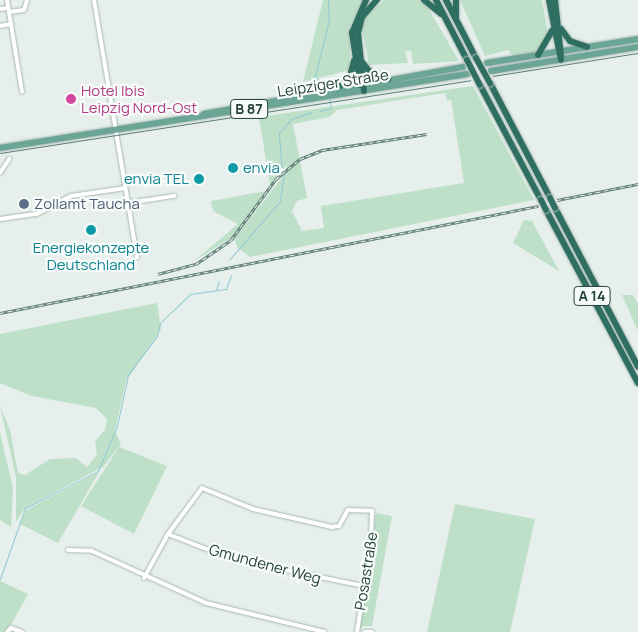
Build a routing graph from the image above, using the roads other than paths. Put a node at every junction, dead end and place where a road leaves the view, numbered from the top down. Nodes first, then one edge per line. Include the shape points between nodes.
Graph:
1 (7, 0) edge
2 (27, 0) edge
3 (94, 0) edge
4 (366, 0) edge
5 (377, 0) edge
6 (424, 0) edge
7 (436, 0) edge
8 (446, 0) edge
9 (456, 0) edge
10 (549, 0) edge
11 (555, 0) edge
12 (0, 9) edge
13 (9, 10) junction
14 (446, 19) junction
15 (456, 19) junction
16 (11, 24) junction
17 (0, 26) edge
18 (556, 27) junction
19 (638, 39) edge
20 (587, 47) junction
21 (638, 47) edge
22 (560, 52) junction
23 (538, 55) junction
24 (358, 59) junction
25 (561, 60) junction
26 (486, 63) dead end
27 (463, 67) dead end
28 (491, 71) dead end
29 (467, 74) dead end
30 (388, 79) junction
31 (362, 83) junction
32 (339, 87) junction
33 (363, 91) junction
34 (22, 92) dead end
35 (202, 114) junction
36 (117, 130) junction
37 (0, 148) edge
38 (9, 159) dead end
39 (0, 173) edge
40 (125, 188) junction
41 (174, 196) dead end
42 (128, 203) junction
43 (0, 220) edge
44 (137, 257) dead end
45 (638, 367) edge
46 (638, 383) edge
47 (168, 534) junction
48 (68, 550) dead end
49 (144, 578) junction
50 (364, 586) junction
51 (7, 632) edge
52 (22, 632) edge
53 (325, 632) edge
54 (356, 632) edge
55 (365, 632) edge
56 (372, 632) edge

1 - 13 street
2 - 13 street via 24,10
3 - 36 street
4 - 24 highway via 354,24
5 - 24 highway via 359,25
6 - 14 highway
7 - 14 highway, A 14
8 - 15 highway, A 14
9 - 15 highway
10 - 18 highway
11 - 18 highway
12 - 13 street
13 - 16 street
14 - 46 highway, A 14, bridge
15 - 45 highway, A 14, bridge
16 - 17 street
16 - 34 street
18 - 20 highway via 568,40
18 - 22 highway
18 - 23 highway via 548,45
19 - 20 main road
20 - 22 main road
21 - 25 main road
22 - 23 main road
22 - 25 highway
23 - 26 main road
24 - 30 highway via 369,71
24 - 31 highway
24 - 32 highway via 350,76
25 - 28 main road
27 - 30 main road, B 87
29 - 33 main road, Leipziger Straße / B 87
30 - 31 main road, B 87
31 - 32 main road, B 87
31 - 33 highway
32 - 35 main road, Leipziger Straße / B 87
33 - 35 main road, Leipziger Straße / B 87
35 - 36 main road, Leipziger Straße / B 87
36 - 37 main road, Leipziger Straße / B 87
36 - 40 street
38 - 39 street
40 - 42 street
40 - 43 street via 71,196 37,214
41 - 42 street
42 - 44 street
47 - 49 street
47 - 50 street, Gmundener Weg via 232,559
47 - 50 street, Posastraße via 202,488 253,509 332,527 339,526 348,510 372,511
48 - 49 street via 92,551
49 - 53 street via 206,603
50 - 54 street, Posastraße
51 - 52 street via 11,628
55 - 56 street

